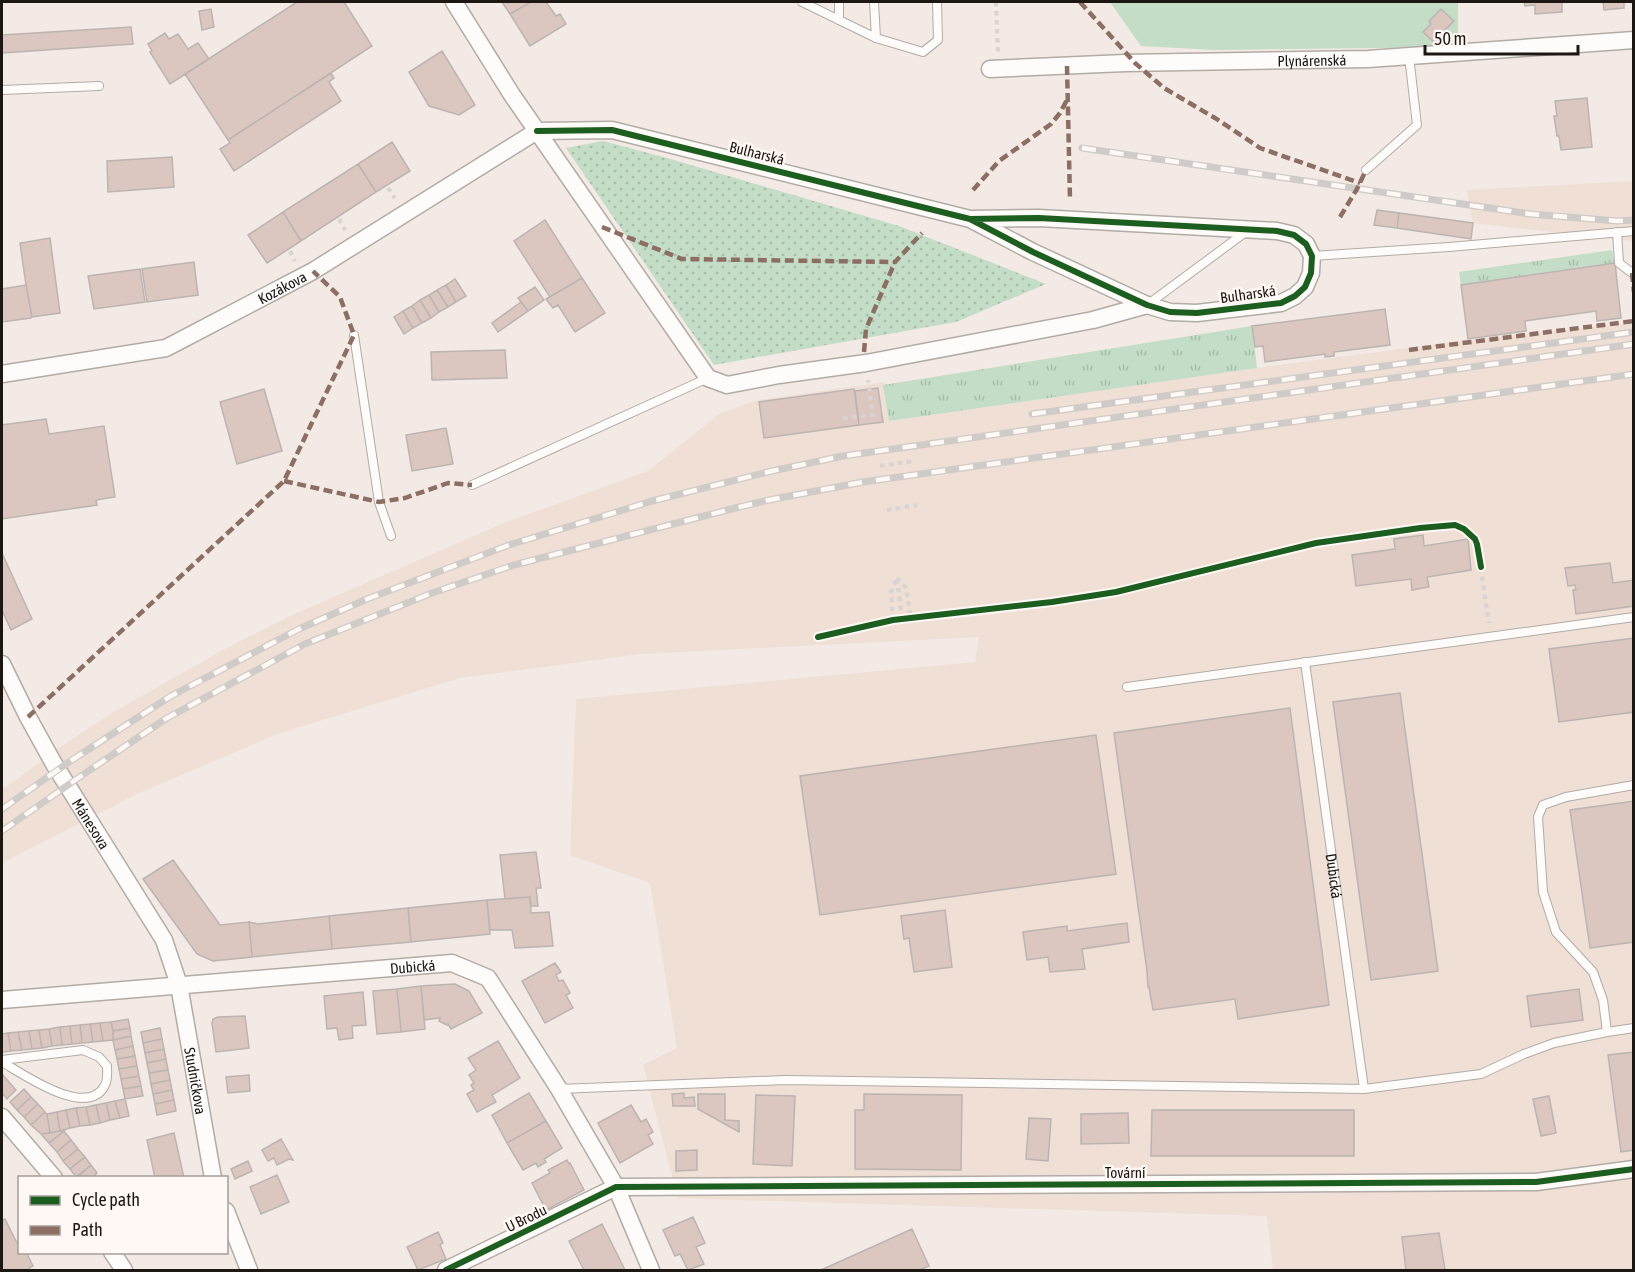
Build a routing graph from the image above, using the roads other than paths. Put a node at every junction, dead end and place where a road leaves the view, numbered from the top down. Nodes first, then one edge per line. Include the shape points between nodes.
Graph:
1 (454, 2) edge
2 (802, 2) edge
3 (839, 2) edge
4 (874, 2) edge
5 (937, 2) edge
6 (840, 20) junction
7 (876, 38) junction
8 (1634, 40) edge
9 (1409, 56) junction
10 (994, 69) road end
11 (99, 86) dead end
12 (2, 90) edge
13 (537, 131) junction
14 (1366, 170) dead end
15 (970, 219) junction
16 (1250, 229) junction
17 (1634, 231) edge
18 (1617, 232) junction
19 (1312, 256) junction
20 (1634, 273) edge
21 (1147, 305) junction
22 (354, 335) dead end
23 (2, 374) edge
24 (708, 378) junction
25 (472, 485) dead end
26 (391, 536) dead end
27 (1634, 617) edge
28 (1305, 662) junction
29 (2, 664) edge
30 (1127, 687) dead end
31 (1634, 785) edge
32 (179, 985) junction
33 (2, 1000) edge
34 (1634, 1028) edge
35 (1607, 1032) junction
36 (2, 1061) edge
37 (559, 1089) junction
38 (1364, 1089) junction
39 (2, 1117) edge
40 (1634, 1169) edge
41 (52, 1176) edge
42 (213, 1176) edge
43 (616, 1187) junction
44 (228, 1216) edge
45 (113, 1254) edge
46 (124, 1270) edge
47 (249, 1270) edge
48 (446, 1270) edge
49 (651, 1270) edge

1 - 13 street
2 - 6 lane
3 - 6 lane
4 - 7 lane
5 - 7 lane via 938,40 923,52
6 - 7 lane
8 - 9 street, Plynárenská
9 - 10 street, Plynárenská
9 - 14 lane via 1417,125
11 - 12 lane
13 - 15 street, Bulharská via 612,130
13 - 23 street, Kozákova via 313,271 166,348
13 - 24 street
15 - 16 street, Bulharská via 1039,218
15 - 21 street, Bulharská
16 - 19 street, Bulharská via 1294,235 1306,244
16 - 21 lane
17 - 18 lane
18 - 19 lane
18 - 20 lane via 1619,263
19 - 21 street, Bulharská via 1305,287 1281,303 1197,313 1170,312
21 - 24 street, Bulharská via 1093,320 866,363 726,385
22 - 26 lane via 379,502
24 - 25 lane
27 - 28 lane
28 - 30 lane
28 - 38 lane, Dubická
29 - 32 street, Mánesova via 54,765 164,939
31 - 35 lane via 1566,797 1543,805 1538,817 1543,892 1556,932 1593,972 1603,1000
32 - 33 street, Dubická
32 - 37 street, Dubická via 452,963 488,978
32 - 42 street, Studničkova
34 - 35 lane
35 - 38 lane via 1554,1043 1481,1074
36 - 36 lane via 83,1050 99,1057 107,1066 106,1083 99,1094 70,1097
37 - 38 lane via 785,1080
37 - 43 street, Dubická
39 - 41 street
40 - 43 street, Tovární via 1536,1182
43 - 48 street, U Brodu
43 - 49 street, Dubická
44 - 47 street
45 - 46 street

